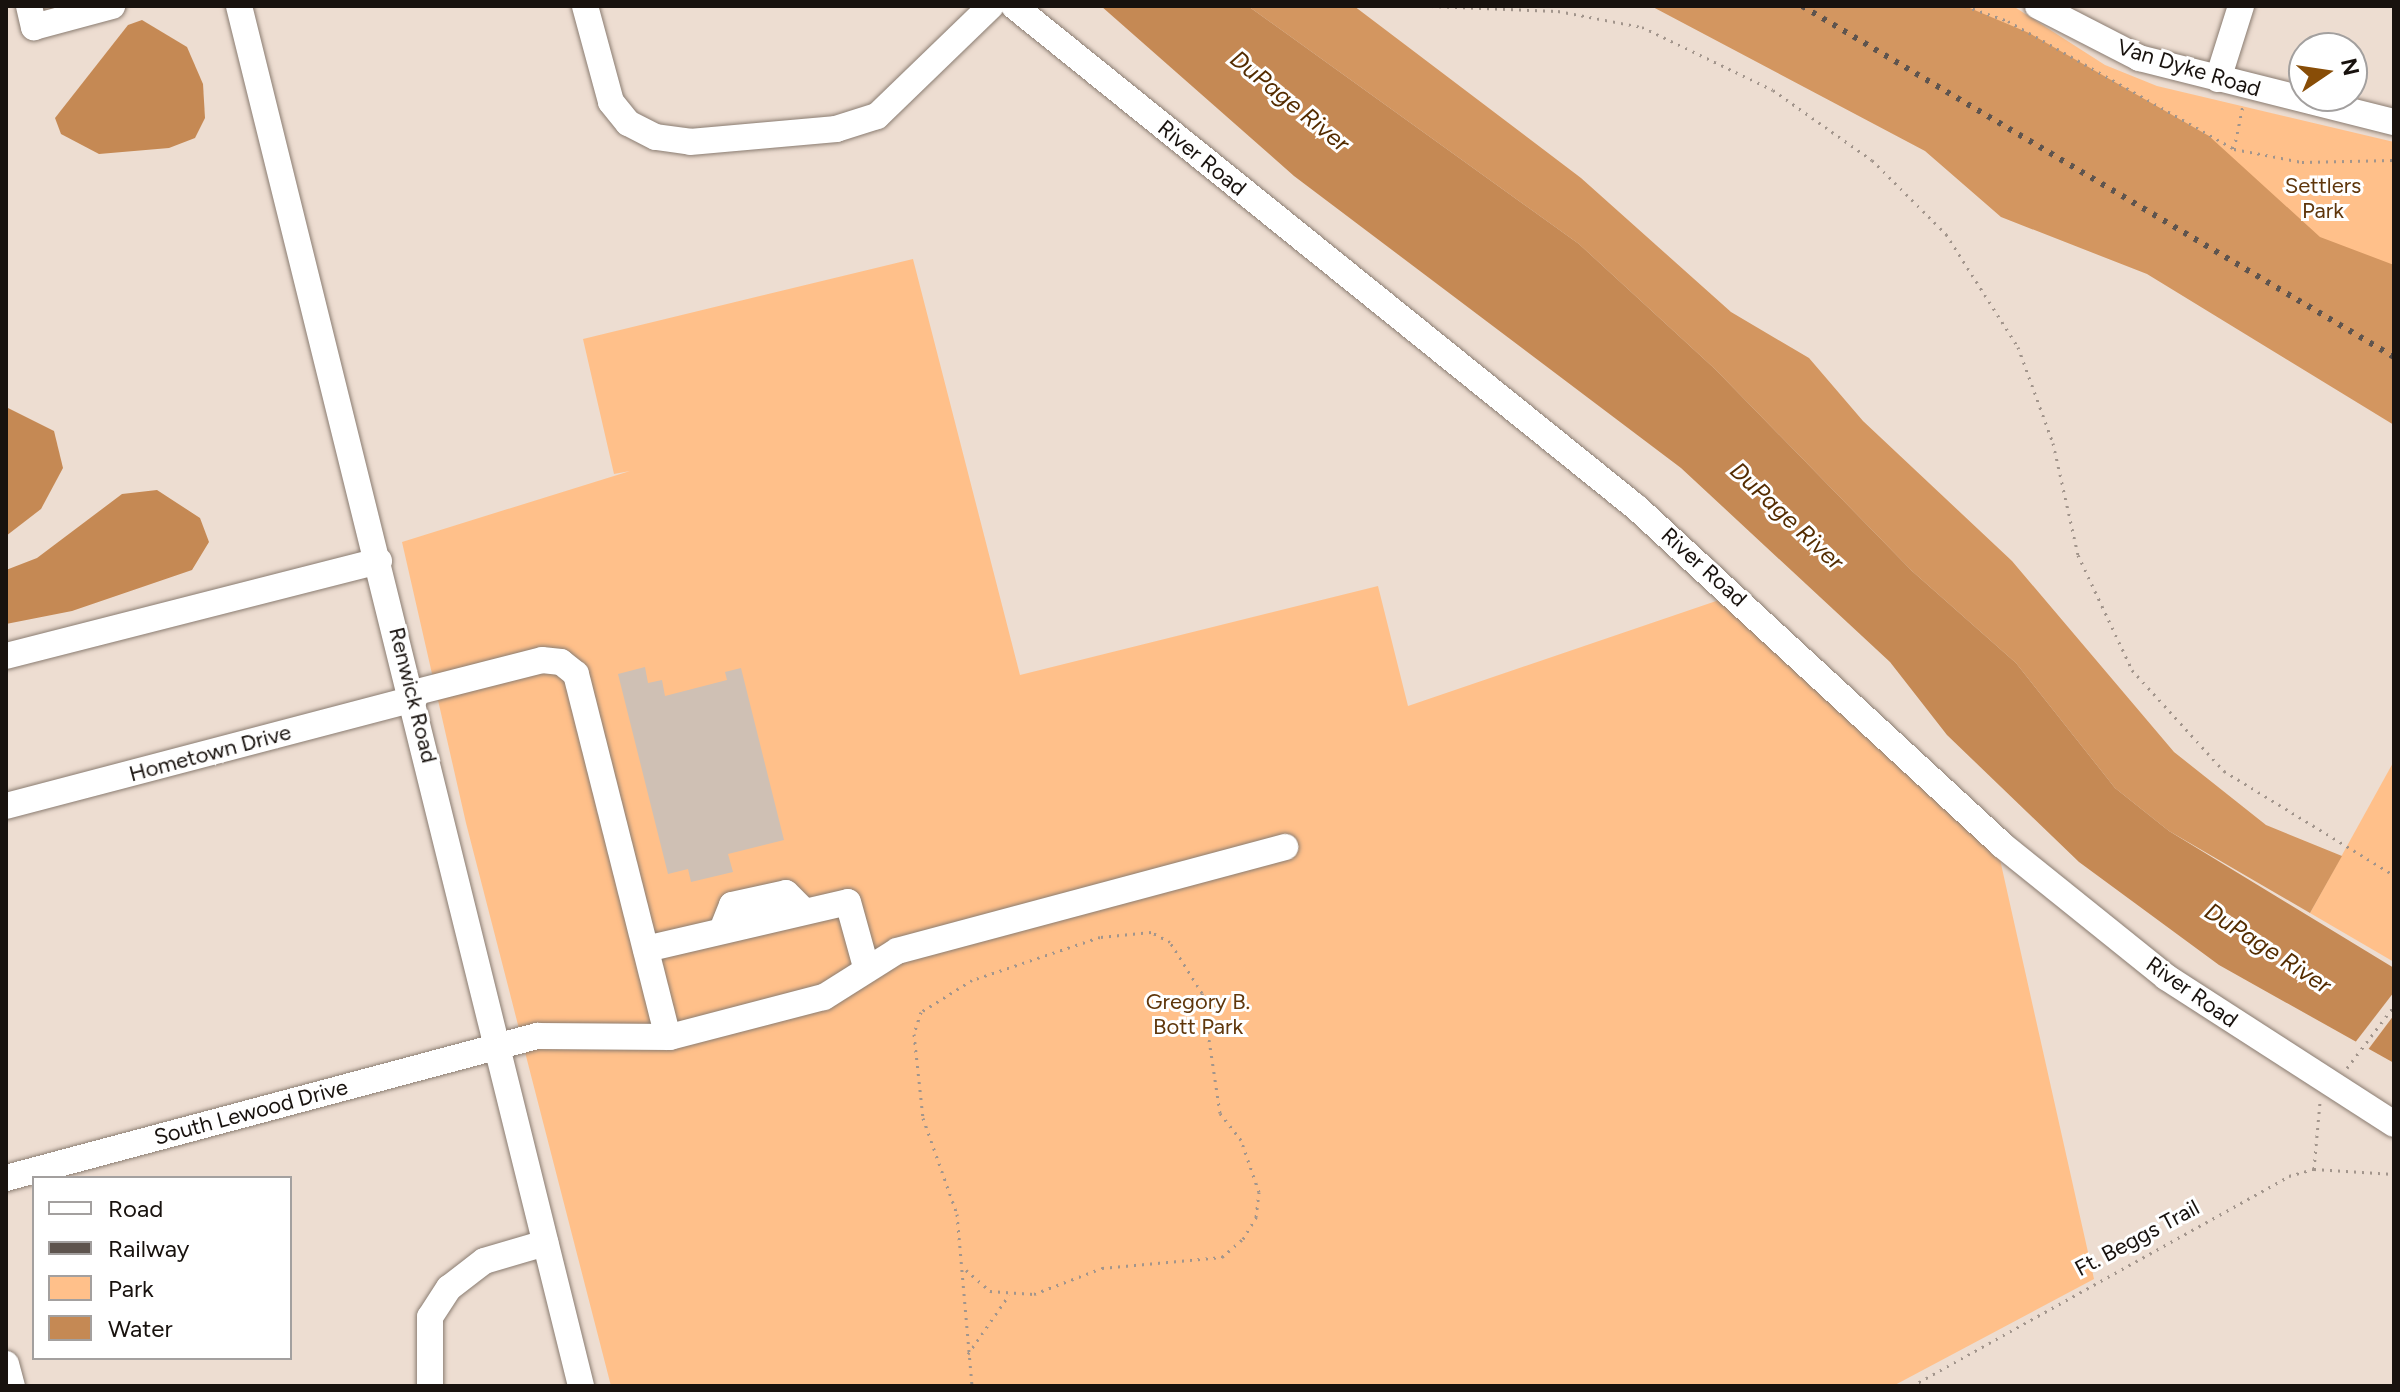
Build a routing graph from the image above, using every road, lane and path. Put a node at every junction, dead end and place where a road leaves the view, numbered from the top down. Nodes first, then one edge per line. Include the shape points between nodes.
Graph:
1 (29, 6) edge
2 (112, 6) edge
3 (239, 6) edge
4 (585, 6) edge
5 (991, 6) edge
6 (1014, 6) edge
7 (1431, 6) edge
8 (1965, 6) edge
9 (2038, 6) edge
10 (2241, 6) edge
11 (76, 11) edge
12 (2218, 79) junction
13 (2247, 87) junction
14 (2394, 122) edge
15 (2234, 149) junction
16 (2394, 160) edge
17 (379, 561) junction
18 (6, 656) edge
19 (414, 696) junction
20 (6, 806) edge
21 (1285, 847) dead end
22 (2394, 875) edge
23 (646, 949) junction
24 (866, 967) junction
25 (2394, 1006) edge
26 (668, 1037) junction
27 (496, 1046) junction
28 (2353, 1060) dead end
29 (2332, 1086) junction
30 (2394, 1124) edge
31 (2314, 1169) junction
32 (2394, 1174) edge
33 (6, 1178) edge
34 (545, 1243) junction
35 (966, 1270) junction
36 (1009, 1295) junction
37 (967, 1355) junction
38 (6, 1364) edge
39 (12, 1386) edge
40 (430, 1386) edge
41 (581, 1386) edge
42 (972, 1386) edge
43 (1912, 1386) edge

1 - 11 street via 34,27
2 - 11 street
3 - 17 street, Renwick Road
4 - 5 street via 611,102 628,123 656,137 690,142 836,129 877,116
6 - 29 street, River Road via 1637,508 2002,845 2166,977
7 - 22 path via 1558,11 1642,27 1773,90 1872,160 1946,234 2018,347 2046,416 2078,555 2132,670 2224,771
8 - 15 path via 2008,21
9 - 12 street, Van Dyke Road via 2139,58
10 - 12 street
12 - 13 street, Van Dyke Road
13 - 14 street, Van Dyke Road
13 - 15 path
15 - 16 path via 2302,162
17 - 18 street
17 - 19 street, Renwick Road
19 - 20 street, Hometown Drive
19 - 23 street, Hometown Drive via 542,660 561,662 576,674
19 - 27 street, Renwick Road
21 - 24 street, South Lewood Drive via 1018,915
23 - 24 street via 722,930 732,905 786,893 804,911 848,902
23 - 26 street
24 - 26 street, South Lewood Drive via 824,997
25 - 28 path
26 - 27 street, South Lewood Drive via 537,1036
27 - 33 street, South Lewood Drive
27 - 34 street, Renwick Road
29 - 30 street, River Road
29 - 31 path via 2316,1118
31 - 32 path
31 - 43 path, Ft. Beggs Trail via 2094,1279
34 - 40 street via 484,1261 449,1288 430,1317
34 - 41 street, Renwick Road
35 - 36 path via 990,1291
35 - 36 path via 951,1186 923,1118 914,1034 921,1012 972,980 1100,937 1151,932 1170,942 1202,993 1209,1074 1220,1113 1251,1167 1256,1217 1222,1257 1113,1266 1052,1291
35 - 37 path
36 - 37 path
37 - 42 path
38 - 39 street

